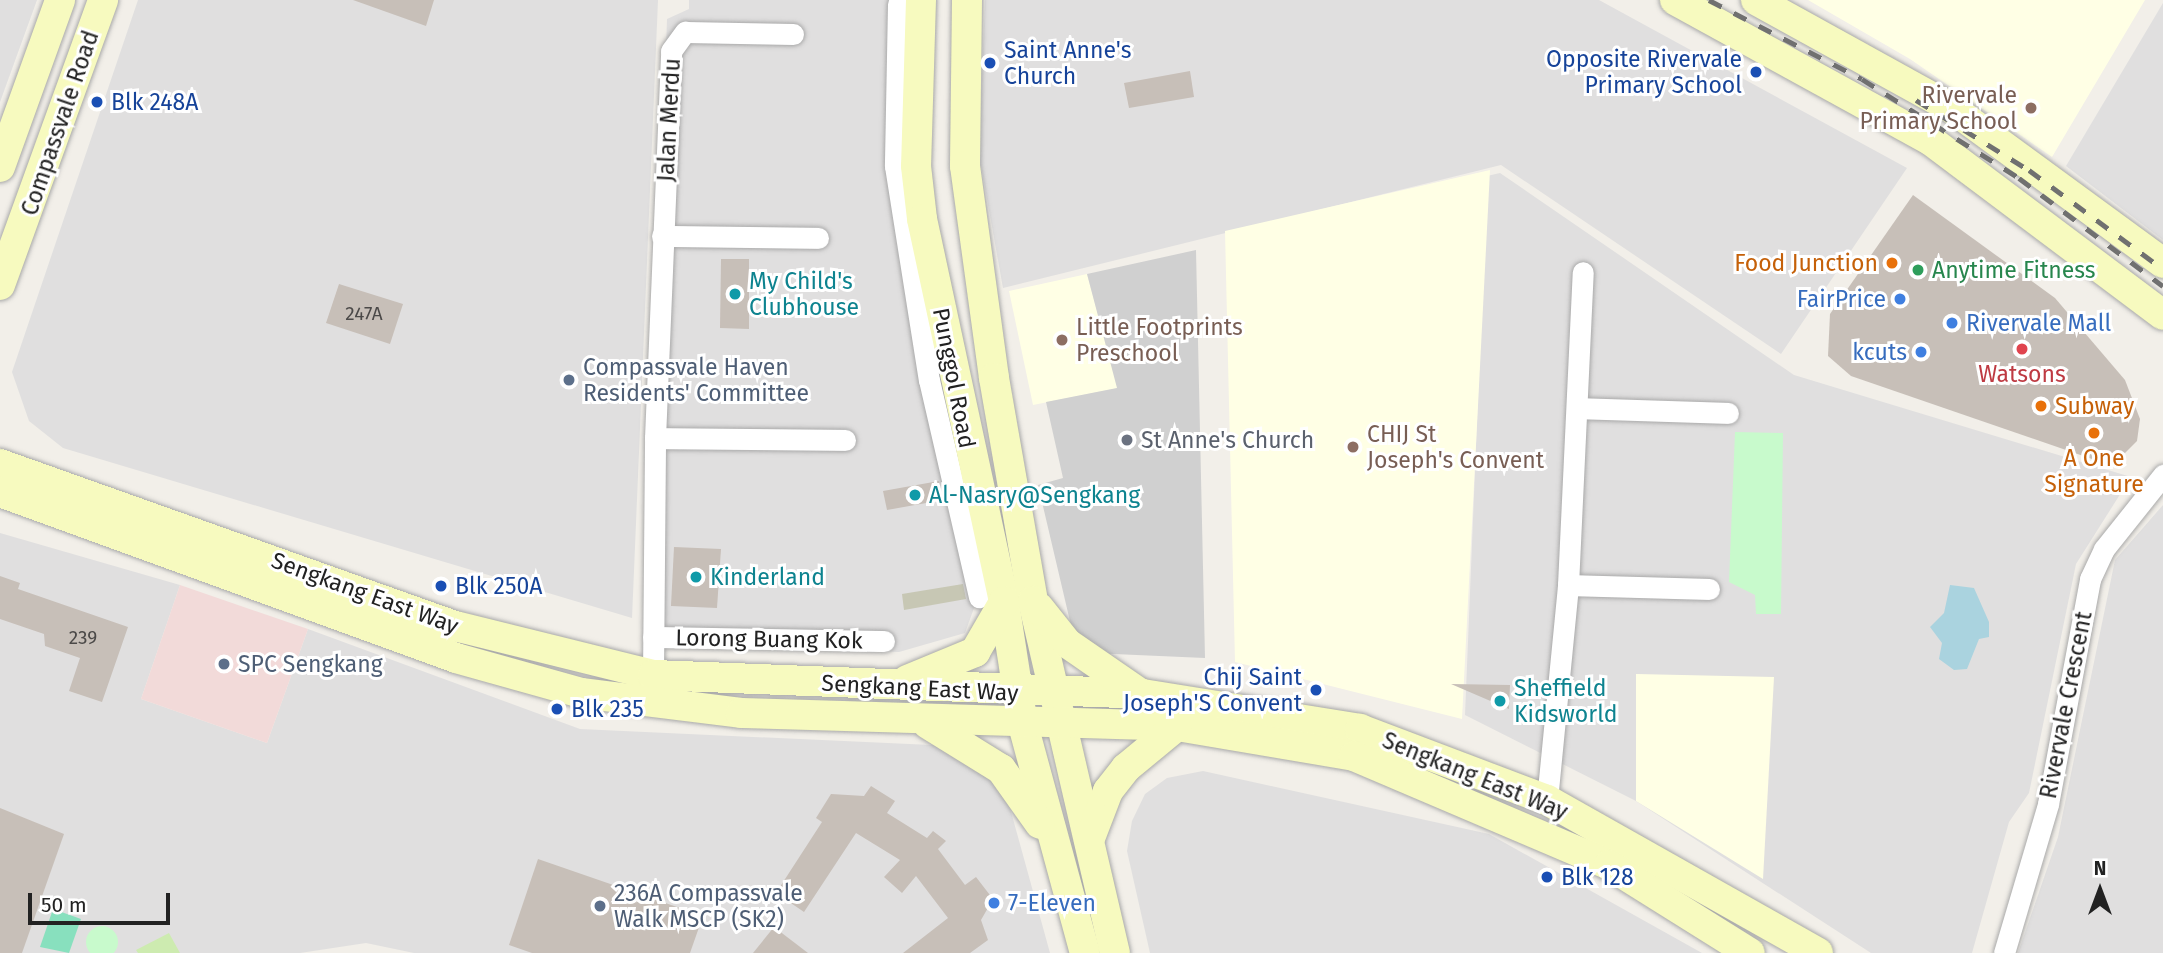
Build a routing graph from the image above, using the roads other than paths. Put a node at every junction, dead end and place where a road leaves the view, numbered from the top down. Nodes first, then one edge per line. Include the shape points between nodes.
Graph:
1 (60, 0) edge
2 (103, 0) edge
3 (967, 0) edge
4 (1675, 0) edge
5 (1756, 0) edge
6 (909, 16) edge
7 (793, 34) dead end
8 (0, 167) edge
9 (662, 236) junction
10 (818, 238) dead end
11 (2163, 263) edge
12 (1583, 272) dead end
13 (0, 285) edge
14 (2163, 315) edge
15 (1577, 408) junction
16 (1728, 413) dead end
17 (655, 438) junction
18 (845, 440) dead end
19 (0, 444) edge
20 (0, 464) edge
21 (2163, 475) edge
22 (15, 492) edge
23 (1568, 584) junction
24 (1709, 589) dead end
25 (1005, 600) junction
26 (653, 637) junction
27 (884, 641) dead end
28 (653, 675) junction
29 (890, 685) junction
30 (1018, 693) junction
31 (1055, 693) junction
32 (1142, 694) junction
33 (922, 720) junction
34 (1023, 725) junction
35 (1065, 725) junction
36 (1177, 726) junction
37 (1546, 800) junction
38 (1090, 838) junction
39 (1054, 847) junction
40 (1085, 953) edge
41 (1115, 953) edge
42 (1750, 953) edge
43 (1818, 953) edge
44 (2004, 953) edge

1 - 8 main road, Compassvale Road
2 - 13 main road, Compassvale Road
3 - 25 main road, Punggol Road via 965,166
4 - 14 main road via 1930,140
5 - 11 main road via 1950,107
6 - 25 main road, Punggol Road via 906,166 941,377 977,538
7 - 9 street, Jalan Merdu via 685,32 676,38
9 - 10 street
9 - 17 street, Jalan Merdu
12 - 15 street
15 - 16 street
15 - 23 street
17 - 18 street
17 - 26 street, Jalan Merdu
19 - 22 main road
20 - 22 main road, Sengkang East Way
21 - 44 street, Rivervale Crescent via 2104,549 2090,579 2048,804
22 - 28 main road, Sengkang East Way via 459,627
22 - 33 main road, Sengkang East Way via 456,658 581,693 741,713
23 - 24 street
23 - 37 street
25 - 29 main road via 975,652
25 - 30 main road, Punggol Road
25 - 31 main road, Punggol Road
25 - 32 main road
26 - 27 street, Lorong Buang Kok
26 - 28 street, Jalan Merdu
28 - 29 main road, Sengkang East Way
29 - 30 main road, Sengkang East Way
30 - 31 main road, Sengkang East Way
30 - 34 main road, Punggol Road
31 - 32 main road, Sengkang East Way
31 - 35 main road, Punggol Road
32 - 37 main road, Sengkang East Way via 1360,729
33 - 34 main road, Sengkang East Way
33 - 39 main road via 1001,769
34 - 35 main road, Sengkang East Way
34 - 39 main road, Punggol Road
35 - 36 main road, Sengkang East Way
35 - 38 main road, Punggol Road
36 - 38 main road via 1126,768 1108,791
36 - 42 main road, Sengkang East Way via 1354,756 1392,771 1609,865
37 - 43 main road, Sengkang East Way
38 - 41 main road, Punggol Road
39 - 40 main road, Punggol Road

